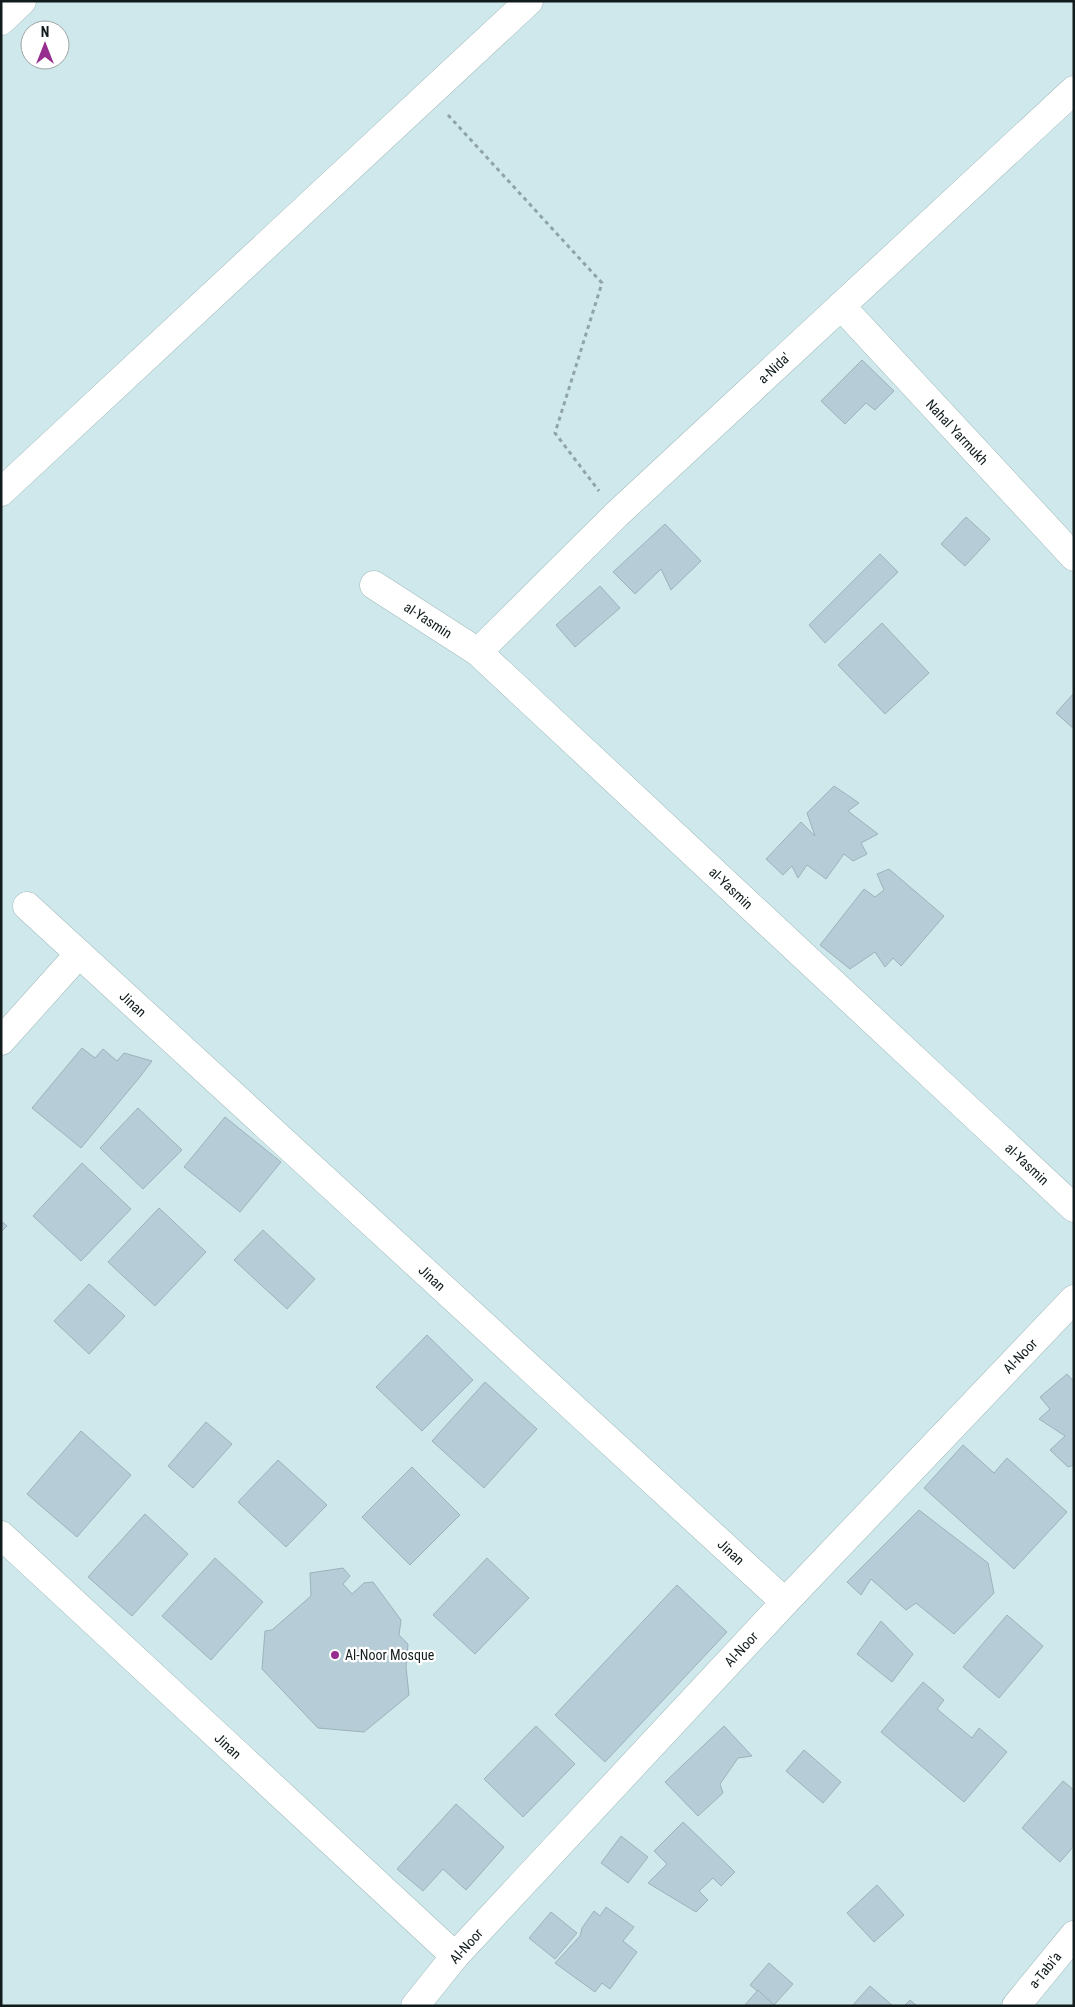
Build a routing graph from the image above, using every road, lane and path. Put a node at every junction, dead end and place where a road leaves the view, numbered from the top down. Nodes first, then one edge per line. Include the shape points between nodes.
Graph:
1 (22, 1) edge
2 (529, 1) edge
3 (1, 21) edge
4 (1074, 90) edge
5 (429, 94) junction
6 (840, 306) junction
7 (1, 492) edge
8 (617, 514) junction
9 (1074, 557) edge
10 (374, 585) dead end
11 (478, 652) junction
12 (28, 906) dead end
13 (79, 954) junction
14 (1, 1041) edge
15 (1074, 1208) edge
16 (1074, 1299) edge
17 (1, 1535) edge
18 (785, 1602) junction
19 (1074, 1935) edge
20 (456, 1956) junction
21 (415, 2006) edge
22 (1016, 2006) edge

1 - 3 street
2 - 5 street
4 - 6 street, a-Nida'
5 - 7 street
5 - 8 path via 602,282 555,434
6 - 8 street, a-Nida'
6 - 9 street, Nahal Yarmukh
8 - 11 street, a-Nida'
10 - 11 street, al-Yasmin
11 - 15 street, al-Yasmin
12 - 13 street, Jinan
13 - 14 street
13 - 18 street, Jinan
16 - 18 street, Al-Noor
17 - 20 street, Jinan
18 - 20 street, Al-Noor
19 - 22 street, a-Tabi'a
20 - 21 street, Al-Noor

